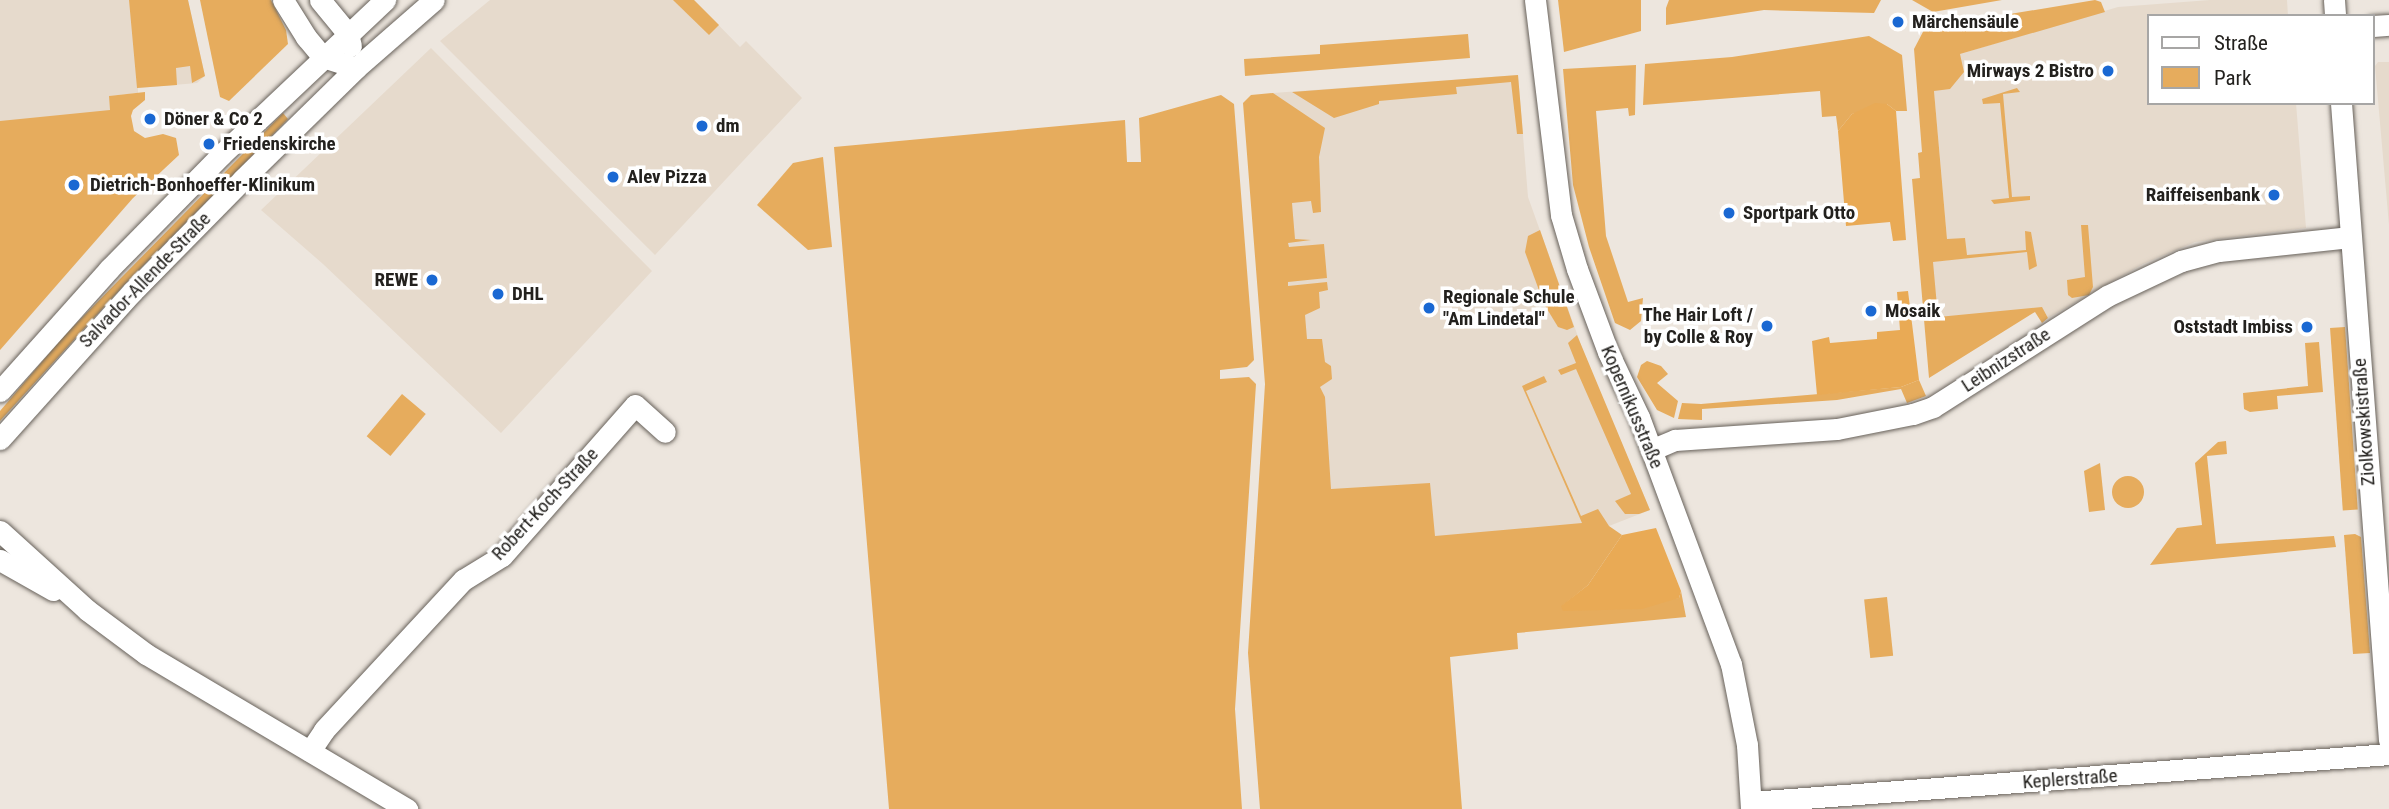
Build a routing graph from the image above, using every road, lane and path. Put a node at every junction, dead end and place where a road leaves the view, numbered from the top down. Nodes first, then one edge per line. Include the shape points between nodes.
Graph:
1 (283, 0) edge
2 (320, 0) edge
3 (385, 0) edge
4 (434, 0) edge
5 (1535, 0) edge
6 (348, 34) junction
7 (323, 57) junction
8 (356, 68) junction
9 (2341, 105) edge
10 (2350, 237) junction
11 (0, 391) edge
12 (665, 432) dead end
13 (0, 439) edge
14 (1651, 450) junction
15 (0, 530) edge
16 (2382, 556) edge
17 (0, 560) edge
18 (87, 610) junction
19 (2389, 740) edge
20 (310, 751) junction
21 (2389, 754) edge
22 (1751, 806) edge
23 (407, 809) edge

1 - 7 street
2 - 6 street
3 - 6 street, Salvador-Allende-Straße
4 - 8 street, Salvador-Allende-Straße
5 - 14 street, Kopernikusstraße via 1561,215 1608,352
6 - 7 street, Salvador-Allende-Straße
6 - 8 street
7 - 8 street
7 - 11 street, Salvador-Allende-Straße via 109,269
8 - 13 street, Salvador-Allende-Straße via 132,292
9 - 10 street, Ziolkowskistraße
10 - 14 street, Leibnizstraße via 2220,251 2181,261 2107,296 1933,407 1913,414 1837,429 1675,440
10 - 16 street, Ziolkowskistraße
12 - 20 street, Robert-Koch-Straße via 635,405 502,556 463,580 324,730
14 - 22 street, Kopernikusstraße via 1731,664 1747,745
15 - 18 street
16 - 19 street, Ziolkowskistraße
17 - 18 street
18 - 20 street via 146,654
20 - 23 street
21 - 22 street, Keplerstraße

